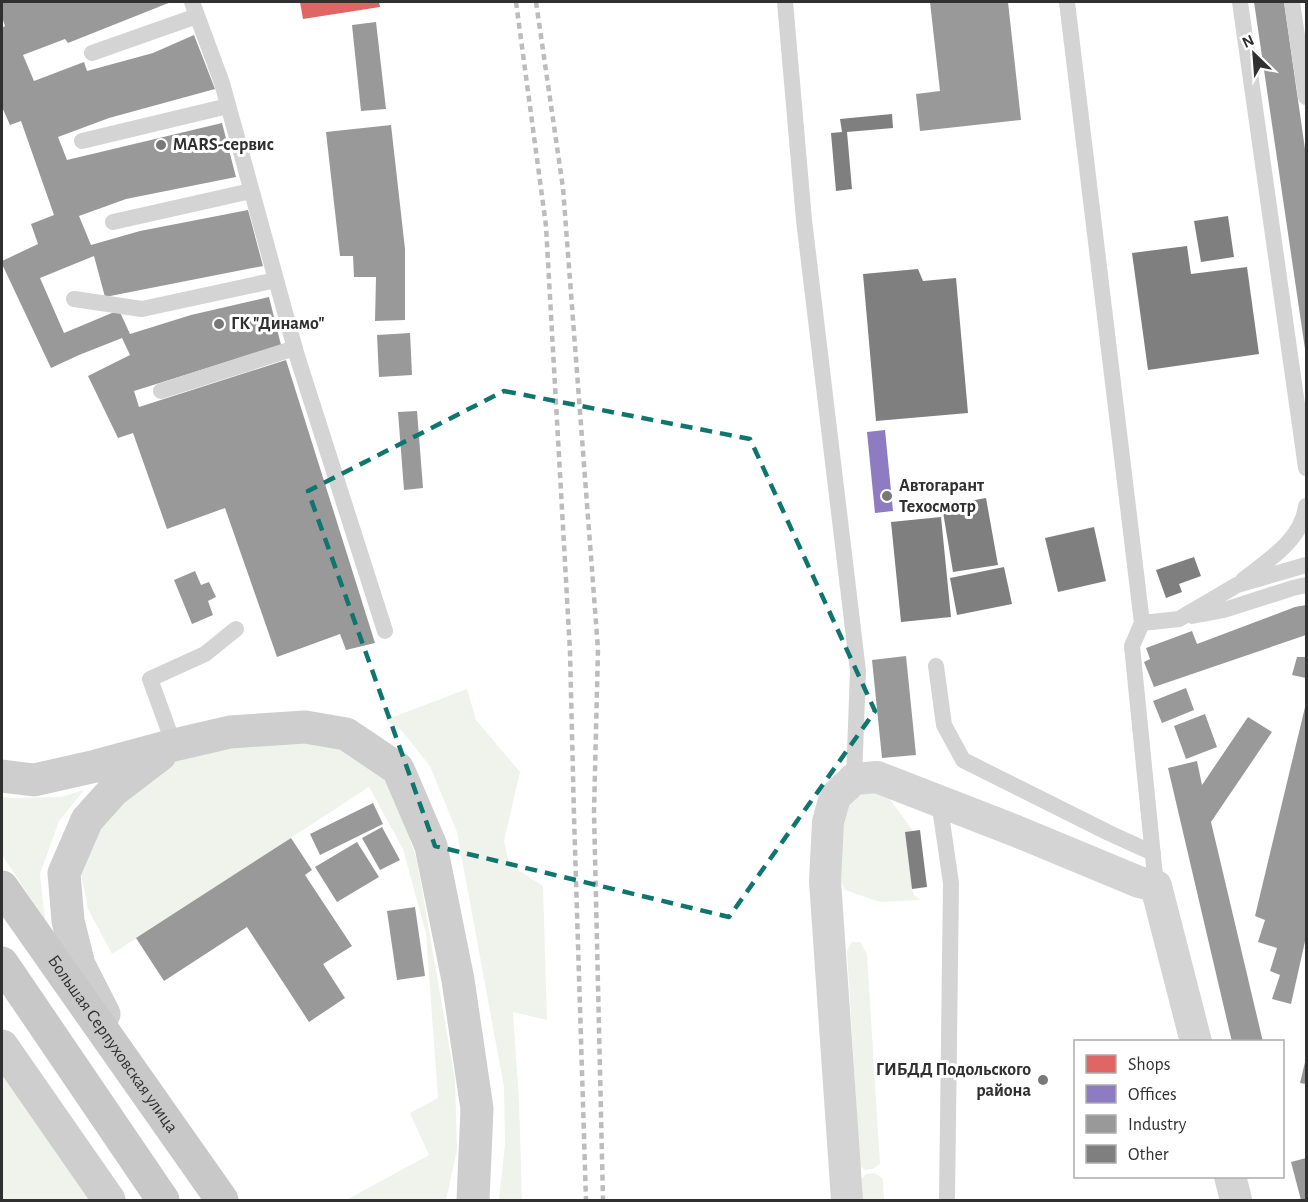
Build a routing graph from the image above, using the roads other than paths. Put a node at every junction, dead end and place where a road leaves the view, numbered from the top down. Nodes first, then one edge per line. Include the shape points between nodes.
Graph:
1 (785, 2) edge
2 (1067, 2) edge
3 (1240, 2) edge
4 (1293, 2) edge
5 (194, 9) edge
6 (92, 53) dead end
7 (1306, 98) edge
8 (228, 106) junction
9 (82, 141) dead end
10 (251, 191) junction
11 (113, 222) dead end
12 (276, 280) junction
13 (74, 299) dead end
14 (295, 348) junction
15 (161, 391) dead end
16 (1306, 468) edge
17 (1306, 506) edge
18 (1306, 565) edge
19 (1237, 585) junction
20 (1306, 585) edge
21 (1179, 618) junction
22 (1142, 623) junction
23 (236, 629) dead end
24 (385, 631) dead end
25 (936, 666) dead end
26 (174, 745) junction
27 (2, 776) edge
28 (854, 779) junction
29 (939, 801) junction
30 (1153, 853) junction
31 (1156, 886) junction
32 (2, 887) edge
33 (2, 963) edge
34 (1196, 1040) edge
35 (2, 1046) edge
36 (145, 1093) junction
37 (1230, 1178) edge
38 (109, 1200) edge
39 (164, 1200) edge
40 (222, 1200) edge
41 (473, 1200) edge
42 (847, 1200) edge
43 (948, 1200) edge
44 (1236, 1200) edge

1 - 28 lane via 804,220 858,671
2 - 22 lane
3 - 16 lane
4 - 7 lane
5 - 6 lane
5 - 8 lane
8 - 9 lane
8 - 10 lane
10 - 11 lane
10 - 12 lane
12 - 13 lane via 142,309
12 - 14 lane
14 - 15 lane
14 - 24 lane
17 - 19 lane via 1305,517 1288,544
18 - 19 lane
19 - 21 lane
20 - 21 lane via 1224,610
21 - 22 lane
22 - 30 lane via 1132,646
23 - 26 lane via 205,654 150,679
25 - 30 lane via 944,725 963,760
26 - 27 street via 34,780
26 - 36 street via 113,791 87,820 64,873 68,921 79,965
26 - 41 street via 230,732 305,727 346,734 398,769 431,846 458,980 477,1108
28 - 29 street via 877,777
28 - 42 street via 835,797 828,822 825,881
29 - 31 street
29 - 43 lane via 951,883
30 - 31 lane
31 - 34 street
32 - 36 main road, Большая Серпуховская улица
33 - 39 main road
35 - 38 street
36 - 40 main road, Большая Серпуховская улица
37 - 44 street

